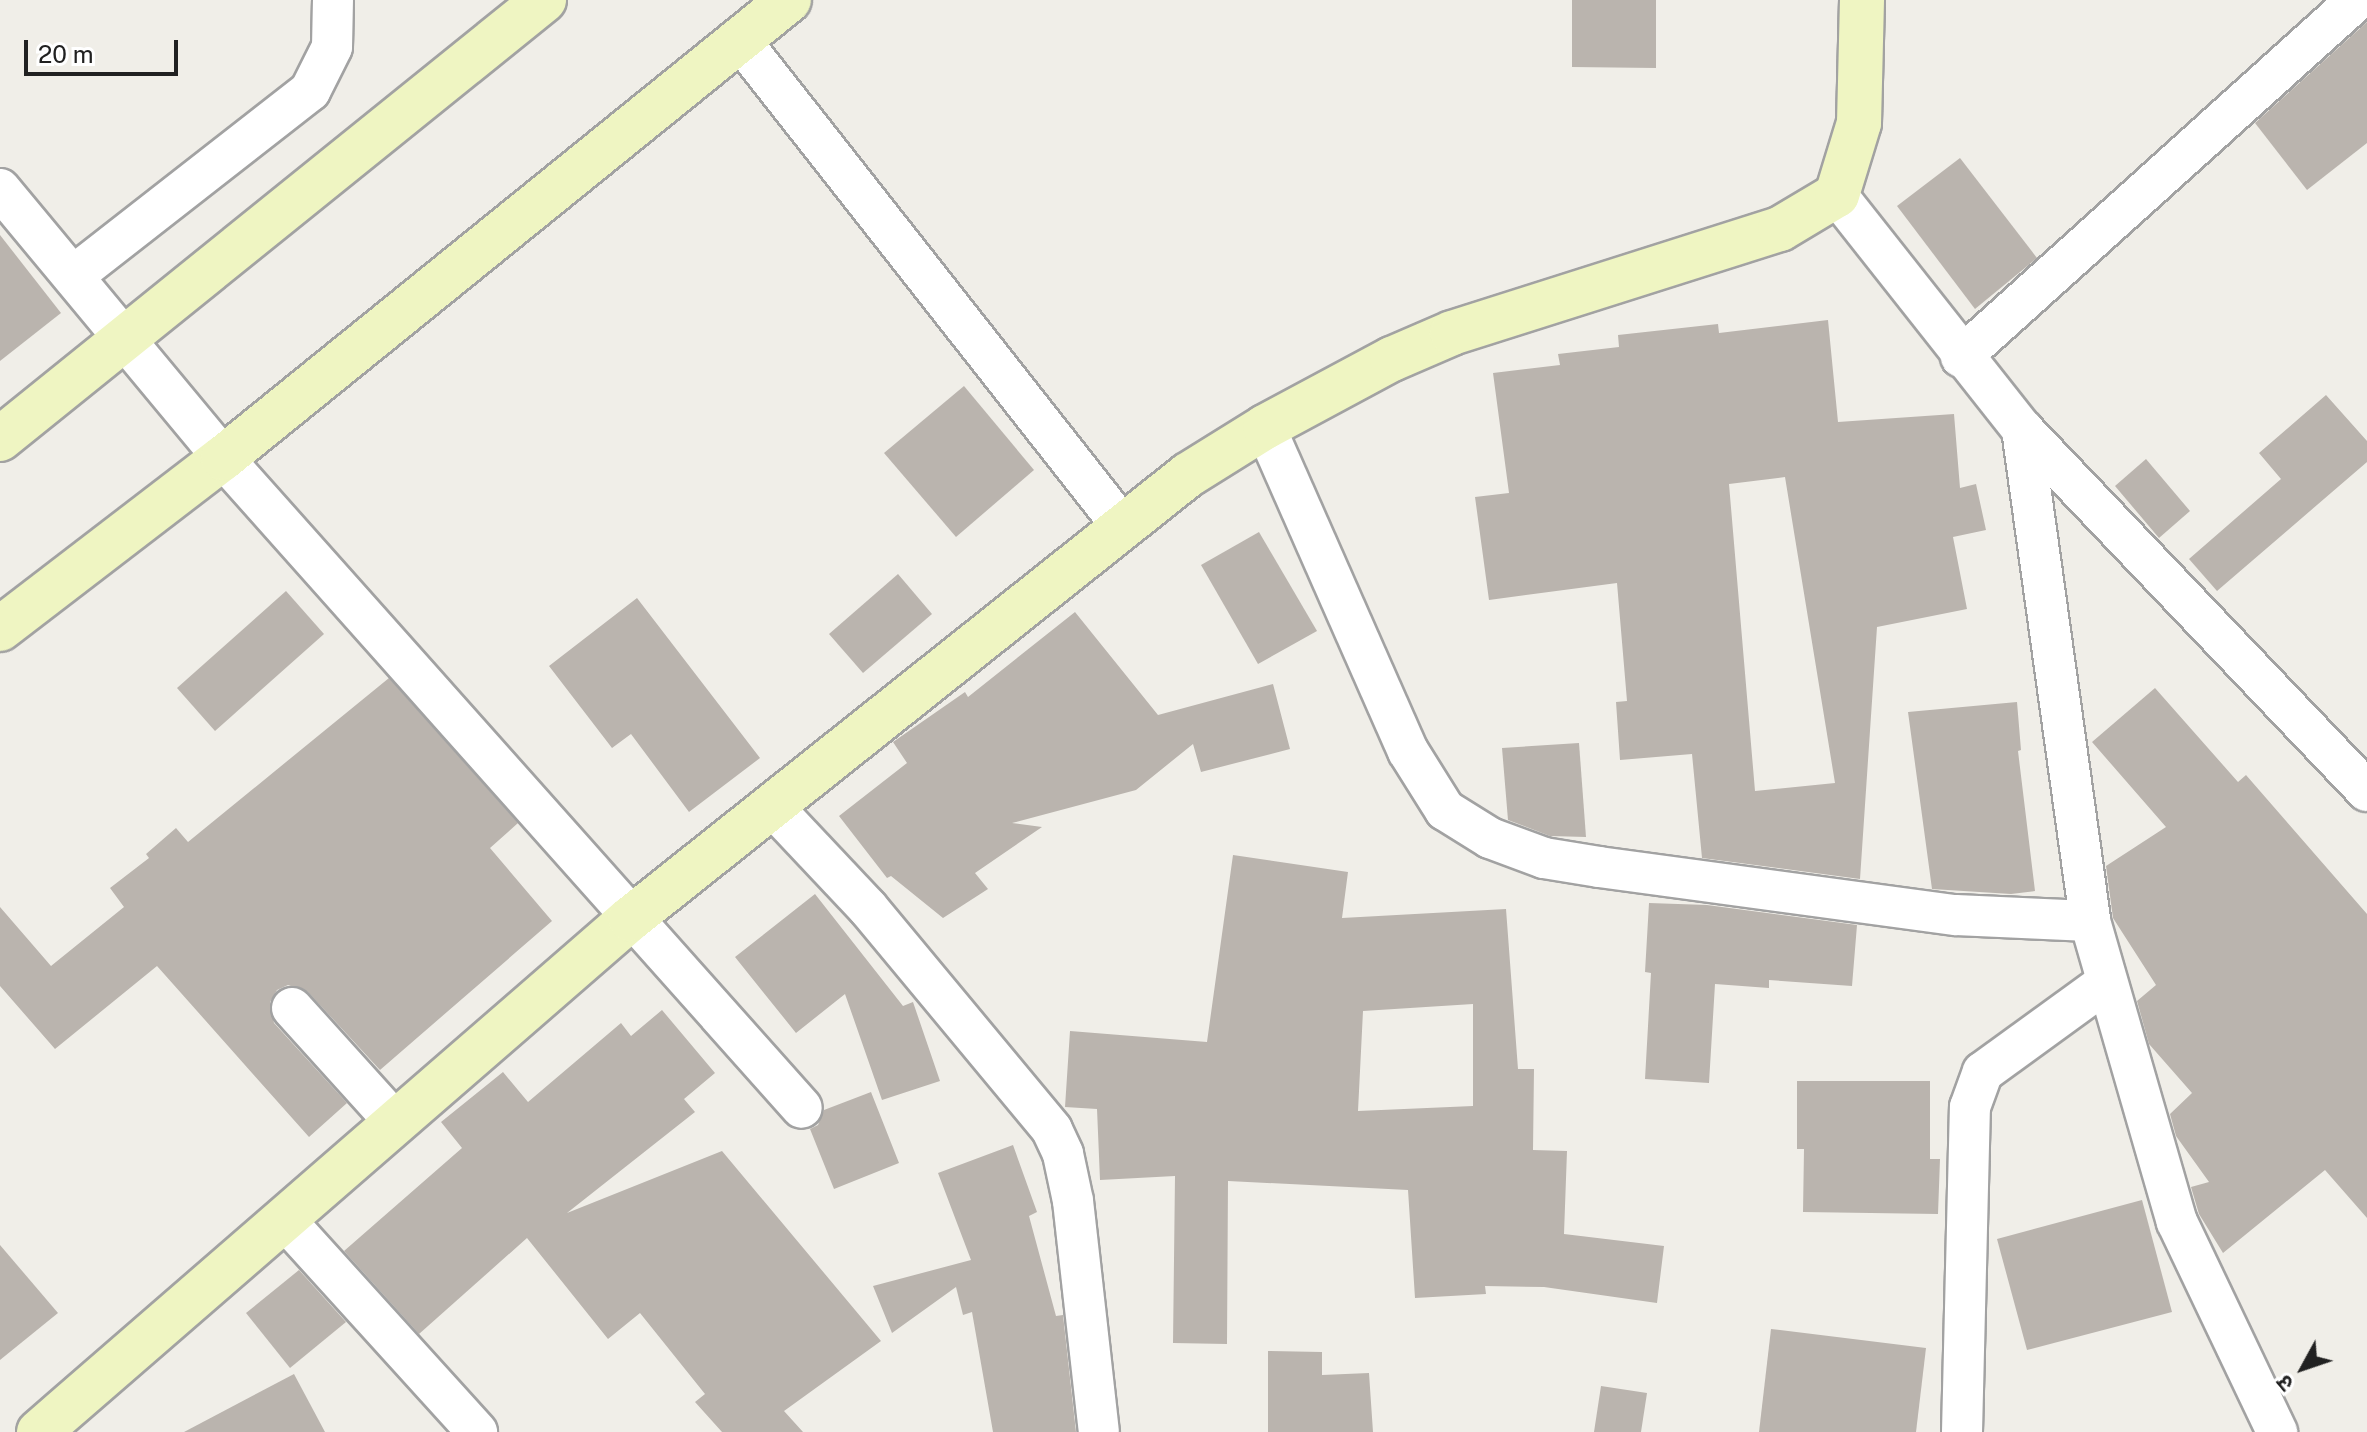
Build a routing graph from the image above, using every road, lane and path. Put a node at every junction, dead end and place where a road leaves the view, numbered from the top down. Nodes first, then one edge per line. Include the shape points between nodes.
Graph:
1 (333, 0) edge
2 (544, 0) edge
3 (789, 0) edge
4 (1862, 0) edge
5 (2357, 0) edge
6 (740, 40) junction
7 (0, 189) edge
8 (1837, 195) junction
9 (73, 276) junction
10 (123, 338) junction
11 (1961, 357) junction
12 (1265, 427) junction
13 (2022, 429) junction
14 (0, 439) edge
15 (223, 458) junction
16 (1123, 527) junction
17 (0, 629) edge
18 (2367, 791) edge
19 (771, 805) junction
20 (630, 919) junction
21 (2090, 921) junction
22 (2107, 982) junction
23 (292, 1008) dead end
24 (802, 1108) dead end
25 (396, 1123) junction
26 (285, 1220) junction
27 (39, 1432) edge
28 (477, 1432) edge
29 (1099, 1432) edge
30 (1962, 1432) edge
31 (2277, 1432) edge

1 - 9 street via 332,47 310,91
2 - 10 street
3 - 6 street
4 - 8 street via 1859,123
5 - 11 street
6 - 15 street
6 - 16 street
7 - 9 street
8 - 11 street
8 - 12 street via 1780,229 1452,333
9 - 10 street
10 - 14 street
10 - 15 street
11 - 13 street
12 - 16 street via 1188,475
12 - 21 street via 1408,751 1445,810 1490,838 1544,858 1599,867 1956,915
13 - 18 street
13 - 21 street
15 - 17 street
15 - 20 street
16 - 19 street
19 - 20 street
19 - 29 street via 868,908 1052,1130 1073,1201
20 - 24 street
20 - 25 street
21 - 22 street
22 - 30 street via 1983,1072 1970,1107
22 - 31 street via 2177,1222
23 - 25 street
25 - 26 street
26 - 27 street
26 - 28 street

